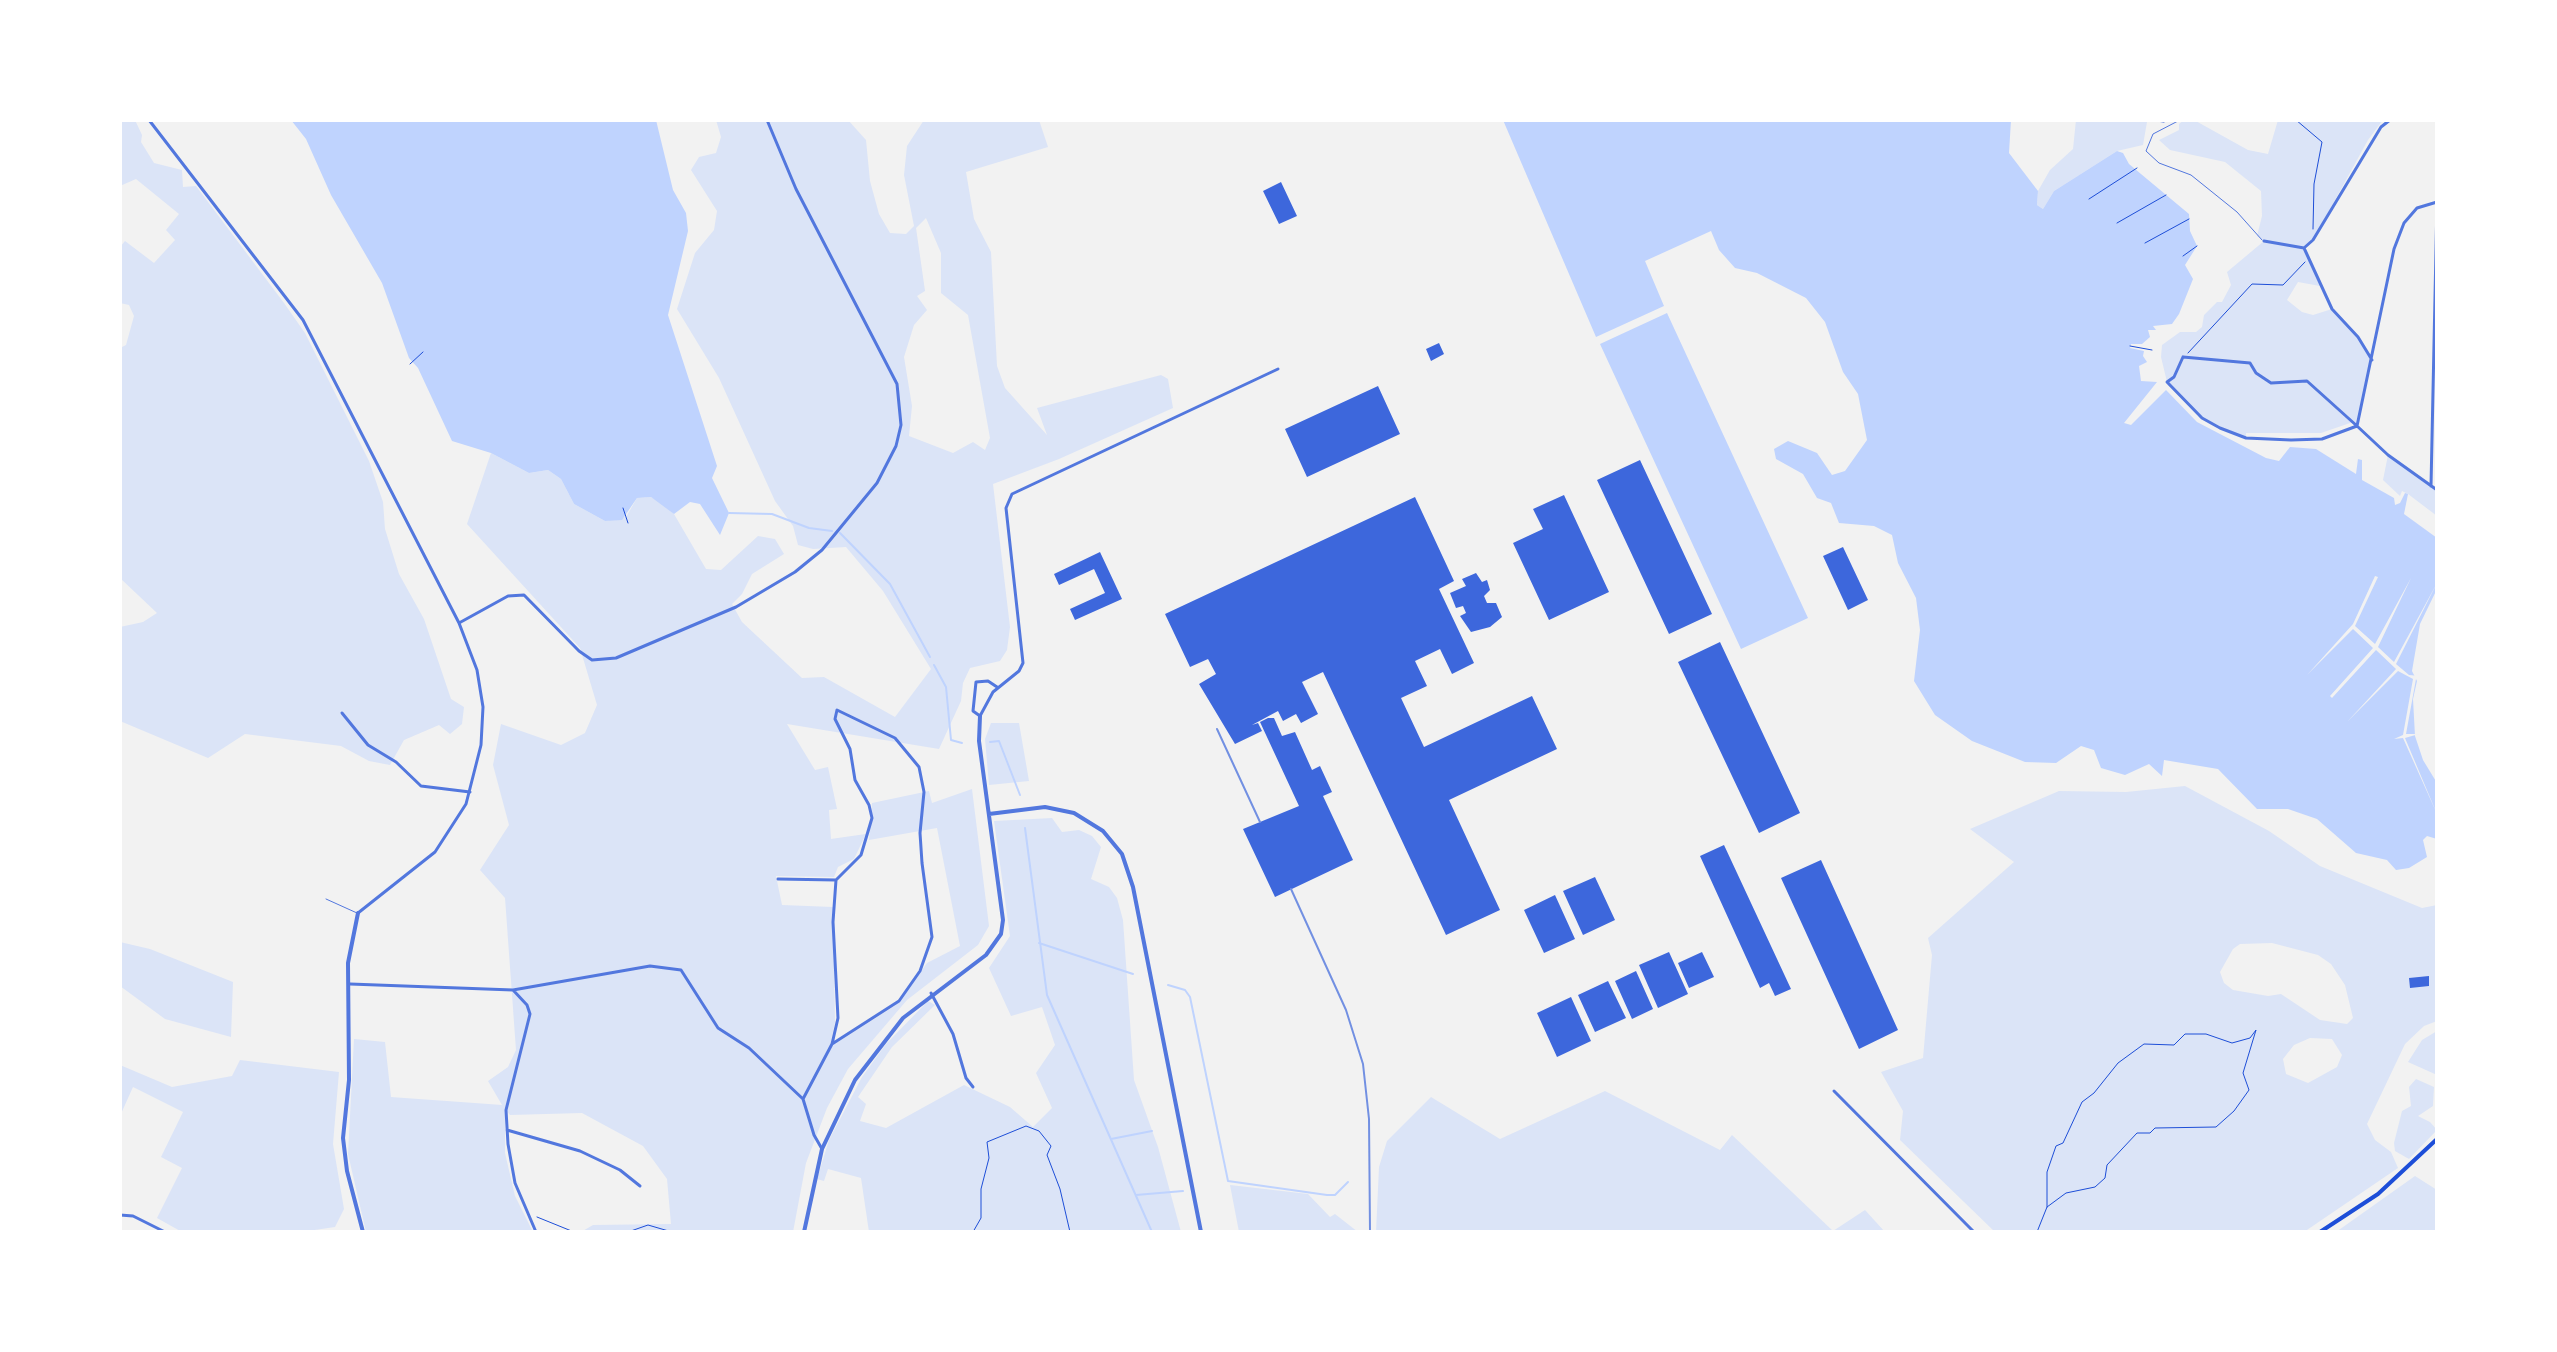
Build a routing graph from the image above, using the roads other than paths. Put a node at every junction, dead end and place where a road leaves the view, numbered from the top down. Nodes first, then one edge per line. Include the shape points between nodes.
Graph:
1 (149, 120) edge
2 (767, 120) edge
3 (2390, 120) edge
4 (2178, 121) edge
5 (2437, 202) edge
6 (2264, 241) joint
7 (2304, 248) junction
8 (2372, 360) junction
9 (1278, 369) dead end
10 (2357, 426) junction
11 (2431, 486) junction
12 (2437, 490) edge
13 (459, 623) junction
14 (997, 687) junction
15 (342, 713) dead end
16 (980, 716) junction
17 (470, 792) junction
18 (987, 814) junction
19 (778, 879) dead end
20 (836, 880) junction
21 (326, 899) dead end
22 (358, 913) junction
23 (348, 984) junction
24 (513, 990) junction
25 (931, 993) junction
26 (832, 1044) junction
27 (973, 1087) dead end
28 (1834, 1091) dead end
29 (803, 1099) junction
30 (507, 1130) junction
31 (2436, 1140) edge
32 (822, 1149) junction
33 (640, 1186) dead end
34 (120, 1215) edge
35 (360, 1231) edge
36 (165, 1232) edge
37 (536, 1232) edge
38 (804, 1232) edge
39 (1201, 1232) edge
40 (1974, 1232) edge
41 (2320, 1232) edge

1 - 13 street via 303,320
2 - 13 street via 782,162 897,384 901,425 877,483 822,550 795,572 736,607 616,658 592,660 524,595 508,596
3 - 7 street
4 - 6 lane via 2153,134 2146,151 2159,163 2191,175
5 - 8 street via 2417,208 2404,223
5 - 11 street
6 - 7 street
7 - 8 street via 2332,309
8 - 10 street
9 - 14 street via 1012,494 1006,508 1023,656 1019,671
10 - 10 street via 2322,439 2246,438 2202,418 2167,382 2183,357 2250,363 2271,383 2307,381
10 - 11 street
11 - 12 street
13 - 17 street via 477,670 483,707
14 - 16 street
14 - 16 street via 988,681 974,685 971,707
15 - 17 street via 362,739 421,786
16 - 18 street
17 - 22 street via 435,852
18 - 25 street via 1003,920 999,940
18 - 39 street via 1035,807 1064,810 1095,824 1122,854 1133,887
19 - 20 street
20 - 26 street via 838,1018
20 - 26 street via 861,855 872,818 835,719 837,710 895,738 919,767 924,792 922,863 932,930 926,960 899,1001
21 - 22 lane
22 - 23 street
23 - 24 street
23 - 35 street via 344,1152
24 - 29 street via 650,966 681,970 718,1028 749,1048
24 - 30 street via 530,1014 506,1110
25 - 27 street
25 - 32 street via 903,1018 855,1080
26 - 29 street
28 - 40 street
29 - 32 street
30 - 33 street via 580,1151
30 - 37 street via 511,1170
31 - 41 main road via 2378,1194
32 - 38 street
34 - 36 street

